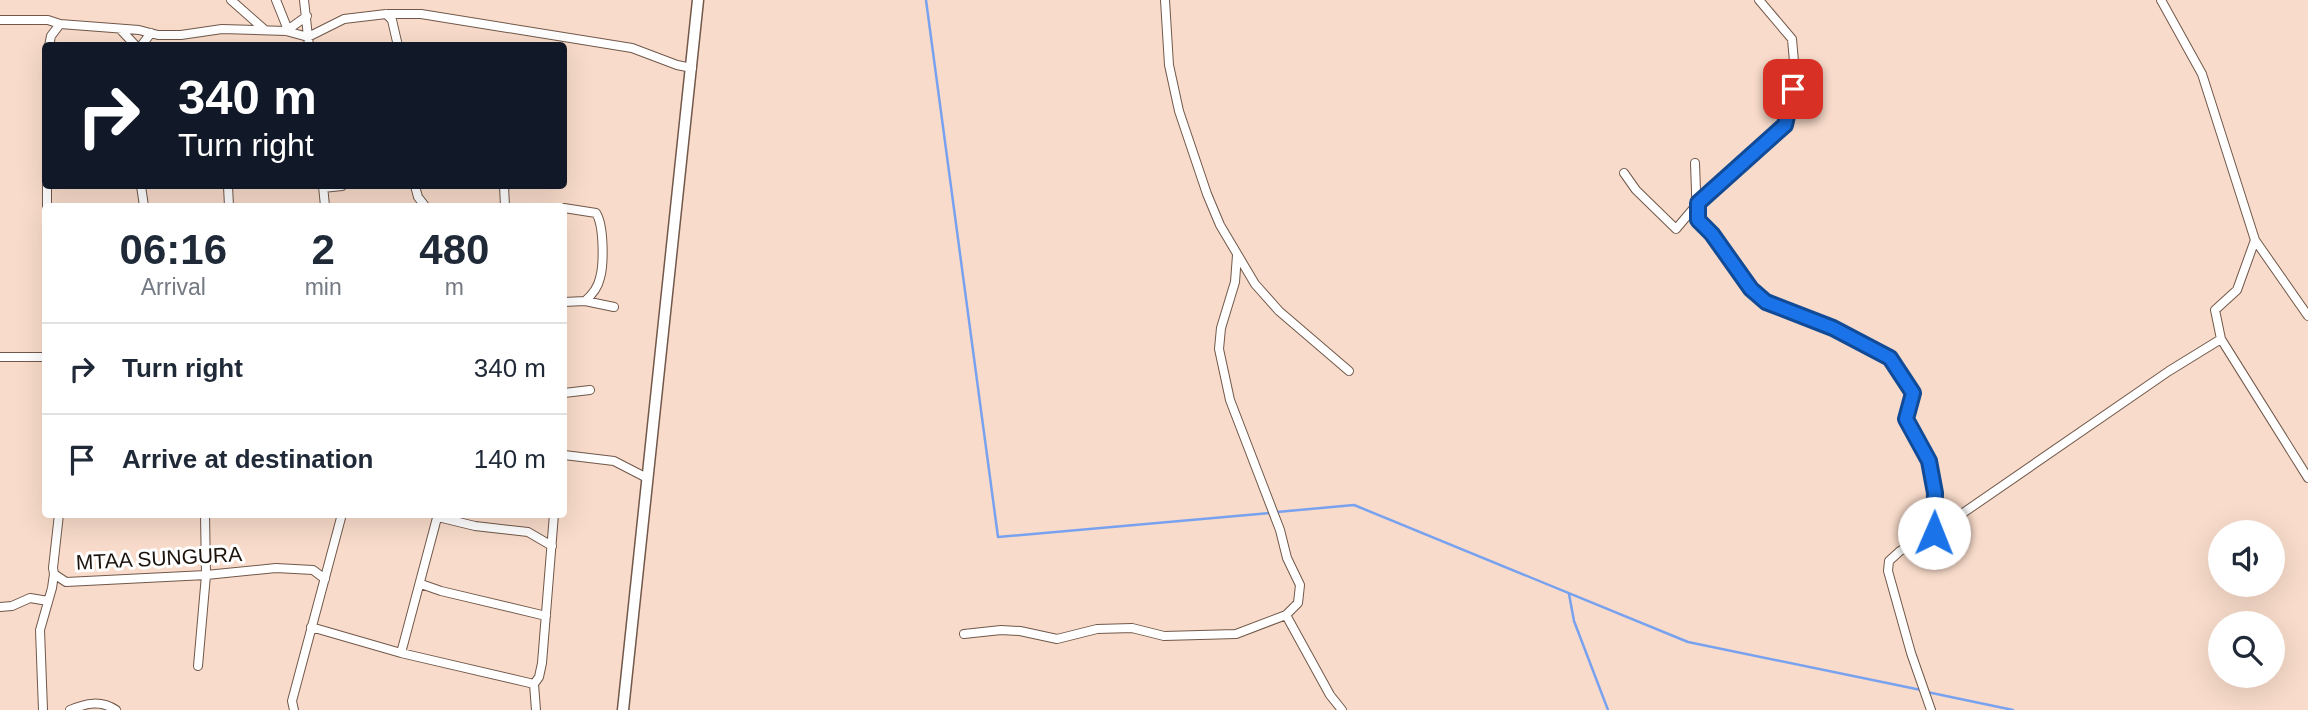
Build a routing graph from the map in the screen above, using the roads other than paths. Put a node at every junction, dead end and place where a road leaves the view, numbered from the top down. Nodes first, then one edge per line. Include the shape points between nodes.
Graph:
1 (231, 0) edge
2 (276, 0) edge
3 (304, 0) edge
4 (698, 0) edge
5 (1165, 0) edge
6 (1759, 0) edge
7 (2161, 0) edge
8 (386, 14) junction
9 (307, 16) junction
10 (0, 20) edge
11 (60, 24) junction
12 (120, 29) junction
13 (265, 30) junction
14 (287, 30) junction
15 (151, 33) junction
16 (309, 41) edge
17 (50, 42) edge
18 (132, 42) edge
19 (144, 42) edge
20 (397, 42) edge
21 (692, 68) junction
22 (1695, 163) dead end
23 (1624, 173) dead end
24 (416, 189) edge
25 (418, 197) junction
26 (419, 203) edge
27 (423, 203) edge
28 (1698, 203) junction
29 (567, 208) edge
30 (2255, 240) junction
31 (1237, 253) junction
32 (585, 301) junction
33 (567, 302) edge
34 (614, 307) dead end
35 (2308, 316) edge
36 (2221, 339) junction
37 (0, 357) edge
38 (42, 357) edge
39 (1349, 371) dead end
40 (590, 390) dead end
41 (567, 393) edge
42 (567, 454) edge
43 (647, 478) junction
44 (2308, 478) edge
45 (59, 518) edge
46 (205, 518) edge
47 (341, 518) edge
48 (438, 518) edge
49 (445, 518) edge
50 (554, 518) edge
51 (1934, 533) junction
52 (552, 546) junction
53 (54, 574) junction
54 (206, 575) junction
55 (325, 579) junction
56 (421, 584) junction
57 (48, 601) junction
58 (0, 607) edge
59 (1286, 615) junction
60 (545, 616) junction
61 (311, 627) junction
62 (964, 634) dead end
63 (401, 653) junction
64 (198, 666) dead end
65 (534, 684) junction
66 (43, 710) edge
67 (70, 710) edge
68 (116, 710) edge
69 (294, 710) edge
70 (537, 710) edge
71 (623, 710) edge
72 (1342, 710) edge
73 (1931, 710) edge

1 - 13 street
2 - 14 street
3 - 9 street
4 - 21 street
5 - 31 street via 1169,65 1179,111 1220,225
6 - 28 street via 1792,39 1795,73 1785,125
7 - 30 street via 2202,74
8 - 16 street via 345,19
8 - 20 street
8 - 21 street via 436,16 632,48
9 - 14 street
9 - 16 street
10 - 11 street
11 - 12 street
11 - 17 street
12 - 15 street
12 - 18 street
13 - 14 street
13 - 15 street
14 - 16 street
15 - 19 street
21 - 43 street
22 - 28 street
23 - 28 street via 1676,229
24 - 25 street
25 - 26 street
25 - 27 street
28 - 51 street via 1698,220 1766,302 1833,328 1890,358 1913,393 1906,419 1929,461 1935,493
29 - 32 street via 596,212 602,228 601,277
30 - 35 street
30 - 36 street via 2237,290 2215,310
31 - 39 street via 1255,284 1279,311
31 - 59 street via 1219,349 1230,400 1300,585 1298,603
32 - 33 street
32 - 34 street
36 - 44 street
36 - 51 street
37 - 38 street
40 - 41 street
42 - 43 street via 614,461
43 - 71 street
45 - 53 street, MTAA SUNGURA
46 - 54 street
47 - 55 street
48 - 56 street
49 - 52 street via 528,532
50 - 52 street
51 - 73 street via 1900,551 1889,561 1888,571
52 - 60 street
53 - 54 street, MTAA SUNGURA via 78,583
53 - 57 street
54 - 55 street, MTAA SUNGURA via 300,568
54 - 64 street
55 - 61 street
56 - 60 street
56 - 63 street
57 - 58 street via 30,598
57 - 66 street via 40,629
59 - 62 street via 1236,635 1164,636 1132,628 1097,629 1057,639 1020,631
59 - 72 street
60 - 65 street via 542,663
61 - 63 street
61 - 69 street via 292,701
63 - 65 street
65 - 70 street
67 - 68 street via 86,703

